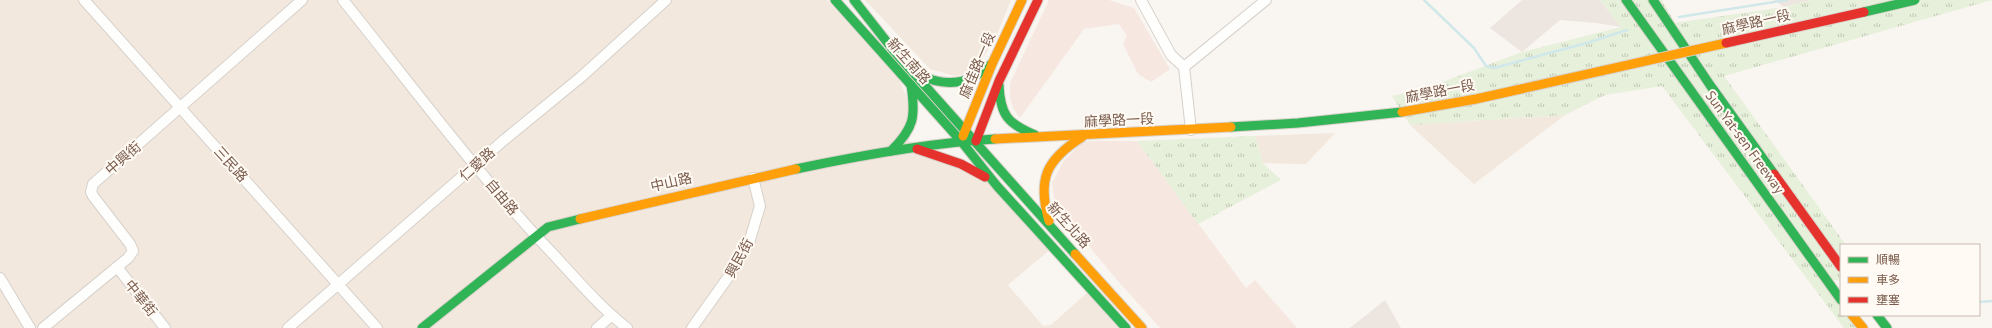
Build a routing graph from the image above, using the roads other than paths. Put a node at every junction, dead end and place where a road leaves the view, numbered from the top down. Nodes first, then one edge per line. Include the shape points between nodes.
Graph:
1 (84, 0) edge
2 (302, 0) edge
3 (343, 0) edge
4 (666, 0) edge
5 (835, 0) edge
6 (854, 0) edge
7 (1022, 0) edge
8 (1038, 0) edge
9 (1141, 0) edge
10 (1266, 0) edge
11 (1626, 0) edge
12 (1653, 0) edge
13 (1915, 0) edge
14 (992, 64) junction
15 (1184, 67) junction
16 (914, 73) junction
17 (999, 81) junction
18 (911, 85) junction
19 (181, 107) junction
20 (965, 129) junction
21 (1191, 130) junction
22 (1084, 136) junction
23 (1040, 137) junction
24 (976, 140) junction
25 (961, 141) junction
26 (911, 147) junction
27 (891, 151) junction
28 (476, 165) junction
29 (753, 178) junction
30 (997, 186) junction
31 (1052, 228) junction
32 (536, 236) junction
33 (1840, 266) edge
34 (117, 267) junction
35 (0, 278) edge
36 (339, 285) junction
37 (1840, 299) edge
38 (611, 316) junction
39 (1853, 316) edge
40 (1878, 316) edge
41 (30, 328) edge
42 (43, 328) edge
43 (165, 328) edge
44 (288, 328) edge
45 (377, 328) edge
46 (422, 328) edge
47 (597, 328) edge
48 (627, 328) edge
49 (692, 328) edge
50 (1126, 328) edge
51 (1142, 328) edge
52 (1862, 328) edge
53 (1887, 328) edge

1 - 19 street, 三民路
2 - 19 street, 中興街
3 - 28 street, 自由路
4 - 28 street, 仁愛路 via 581,77
5 - 18 main road, 新生南路
6 - 16 main road, 新生南路
7 - 14 main road, 麻佳路一段
8 - 17 main road, 麻佳路一段
9 - 15 street via 1171,56
10 - 15 street
11 - 37 main road, Sun Yat-sen Freeway
12 - 33 main road, Sun Yat-sen Freeway via 1710,85
13 - 21 main road, 麻學路一段, bridge via 1476,99 1402,112
14 - 16 main road via 975,78 947,84 929,81
14 - 20 main road, 麻佳路一段
15 - 21 street
16 - 20 main road, 新生南路
17 - 23 main road via 999,98 1006,119 1021,130
17 - 24 main road, 麻佳路一段
18 - 25 main road, 新生南路
18 - 27 main road via 914,100 913,122 908,133
19 - 34 street, 中興街 via 91,188 93,196 132,248 131,255
19 - 36 street, 三民路
20 - 24 main road, 新生南路
20 - 25 main road, 麻佳路一段
21 - 22 main road, 麻學路一段
22 - 23 main road, 麻學路一段
22 - 31 main road via 1067,146 1053,160 1044,175 1044,207
23 - 24 main road, 麻學路一段
24 - 25 main road, 麻學路一段
24 - 31 main road, 新生北路
25 - 26 main road, 中山路
25 - 30 main road, 新生北路
26 - 27 main road, 中山路
26 - 30 main road via 974,169
27 - 29 main road, 中山路
28 - 32 street, 自由路
28 - 36 street, 仁愛路
29 - 32 main road, 中山路 via 557,224
29 - 49 street, 興民街 via 760,206 749,243
30 - 50 main road, 新生北路
31 - 51 main road, 新生北路
32 - 38 street, 自由路
32 - 46 main road, 中山路
34 - 42 street, 中興街
34 - 43 street, 中華街
35 - 41 street
36 - 44 street, 仁愛路
36 - 45 street, 三民路
38 - 47 street
38 - 48 street, 自由路
39 - 52 main road
40 - 53 main road

